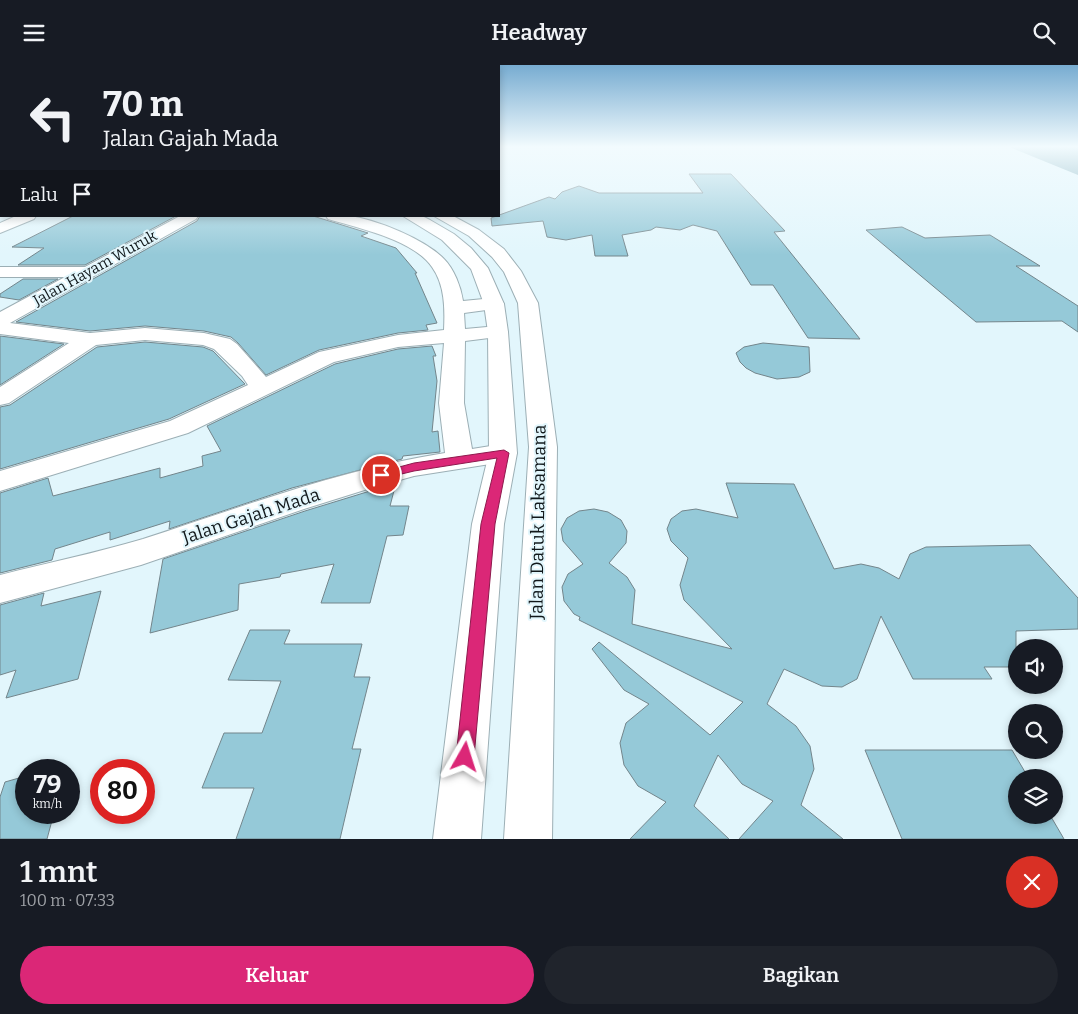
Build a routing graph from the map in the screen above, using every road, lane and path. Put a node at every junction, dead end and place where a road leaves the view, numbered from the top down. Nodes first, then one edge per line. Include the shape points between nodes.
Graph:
1 (27, 217) edge
2 (189, 217) edge
3 (339, 217) edge
4 (412, 217) edge
5 (443, 217) edge
6 (0, 228) edge
7 (0, 272) edge
8 (90, 272) junction
9 (454, 308) junction
10 (496, 318) junction
11 (0, 320) edge
12 (0, 328) edge
13 (454, 335) junction
14 (90, 339) junction
15 (536, 367) junction
16 (499, 368) junction
17 (262, 388) junction
18 (0, 398) edge
19 (504, 453) junction
20 (460, 459) junction
21 (0, 481) edge
22 (0, 589) edge
23 (457, 839) edge
24 (528, 839) edge

1 - 6 main road
2 - 8 main road, Jalan Hayam Wuruk
3 - 9 main road via 427,251 442,265
4 - 10 main road, Jalan Datuk Laksamana via 448,237 479,268
5 - 15 main road, Jalan Datuk Laksamana via 474,233 498,253 512,271 528,303
7 - 8 main road
8 - 11 main road, Jalan Hayam Wuruk
9 - 10 main road
9 - 13 main road
10 - 13 main road
10 - 16 main road, Jalan Datuk Laksamana
12 - 14 main road
13 - 17 main road via 398,341 344,352
13 - 20 main road via 452,419
14 - 17 main road via 145,334 204,339 222,344 251,372
14 - 18 main road
15 - 16 main road
15 - 24 main road, Jalan Datuk Laksamana via 543,447
16 - 19 main road, Jalan Datuk Laksamana
17 - 21 main road via 179,427
19 - 20 main road, Jalan Gajah Mada
19 - 23 main road, Jalan Datuk Laksamana via 488,524
20 - 22 main road, Jalan Gajah Mada via 364,479 141,552

